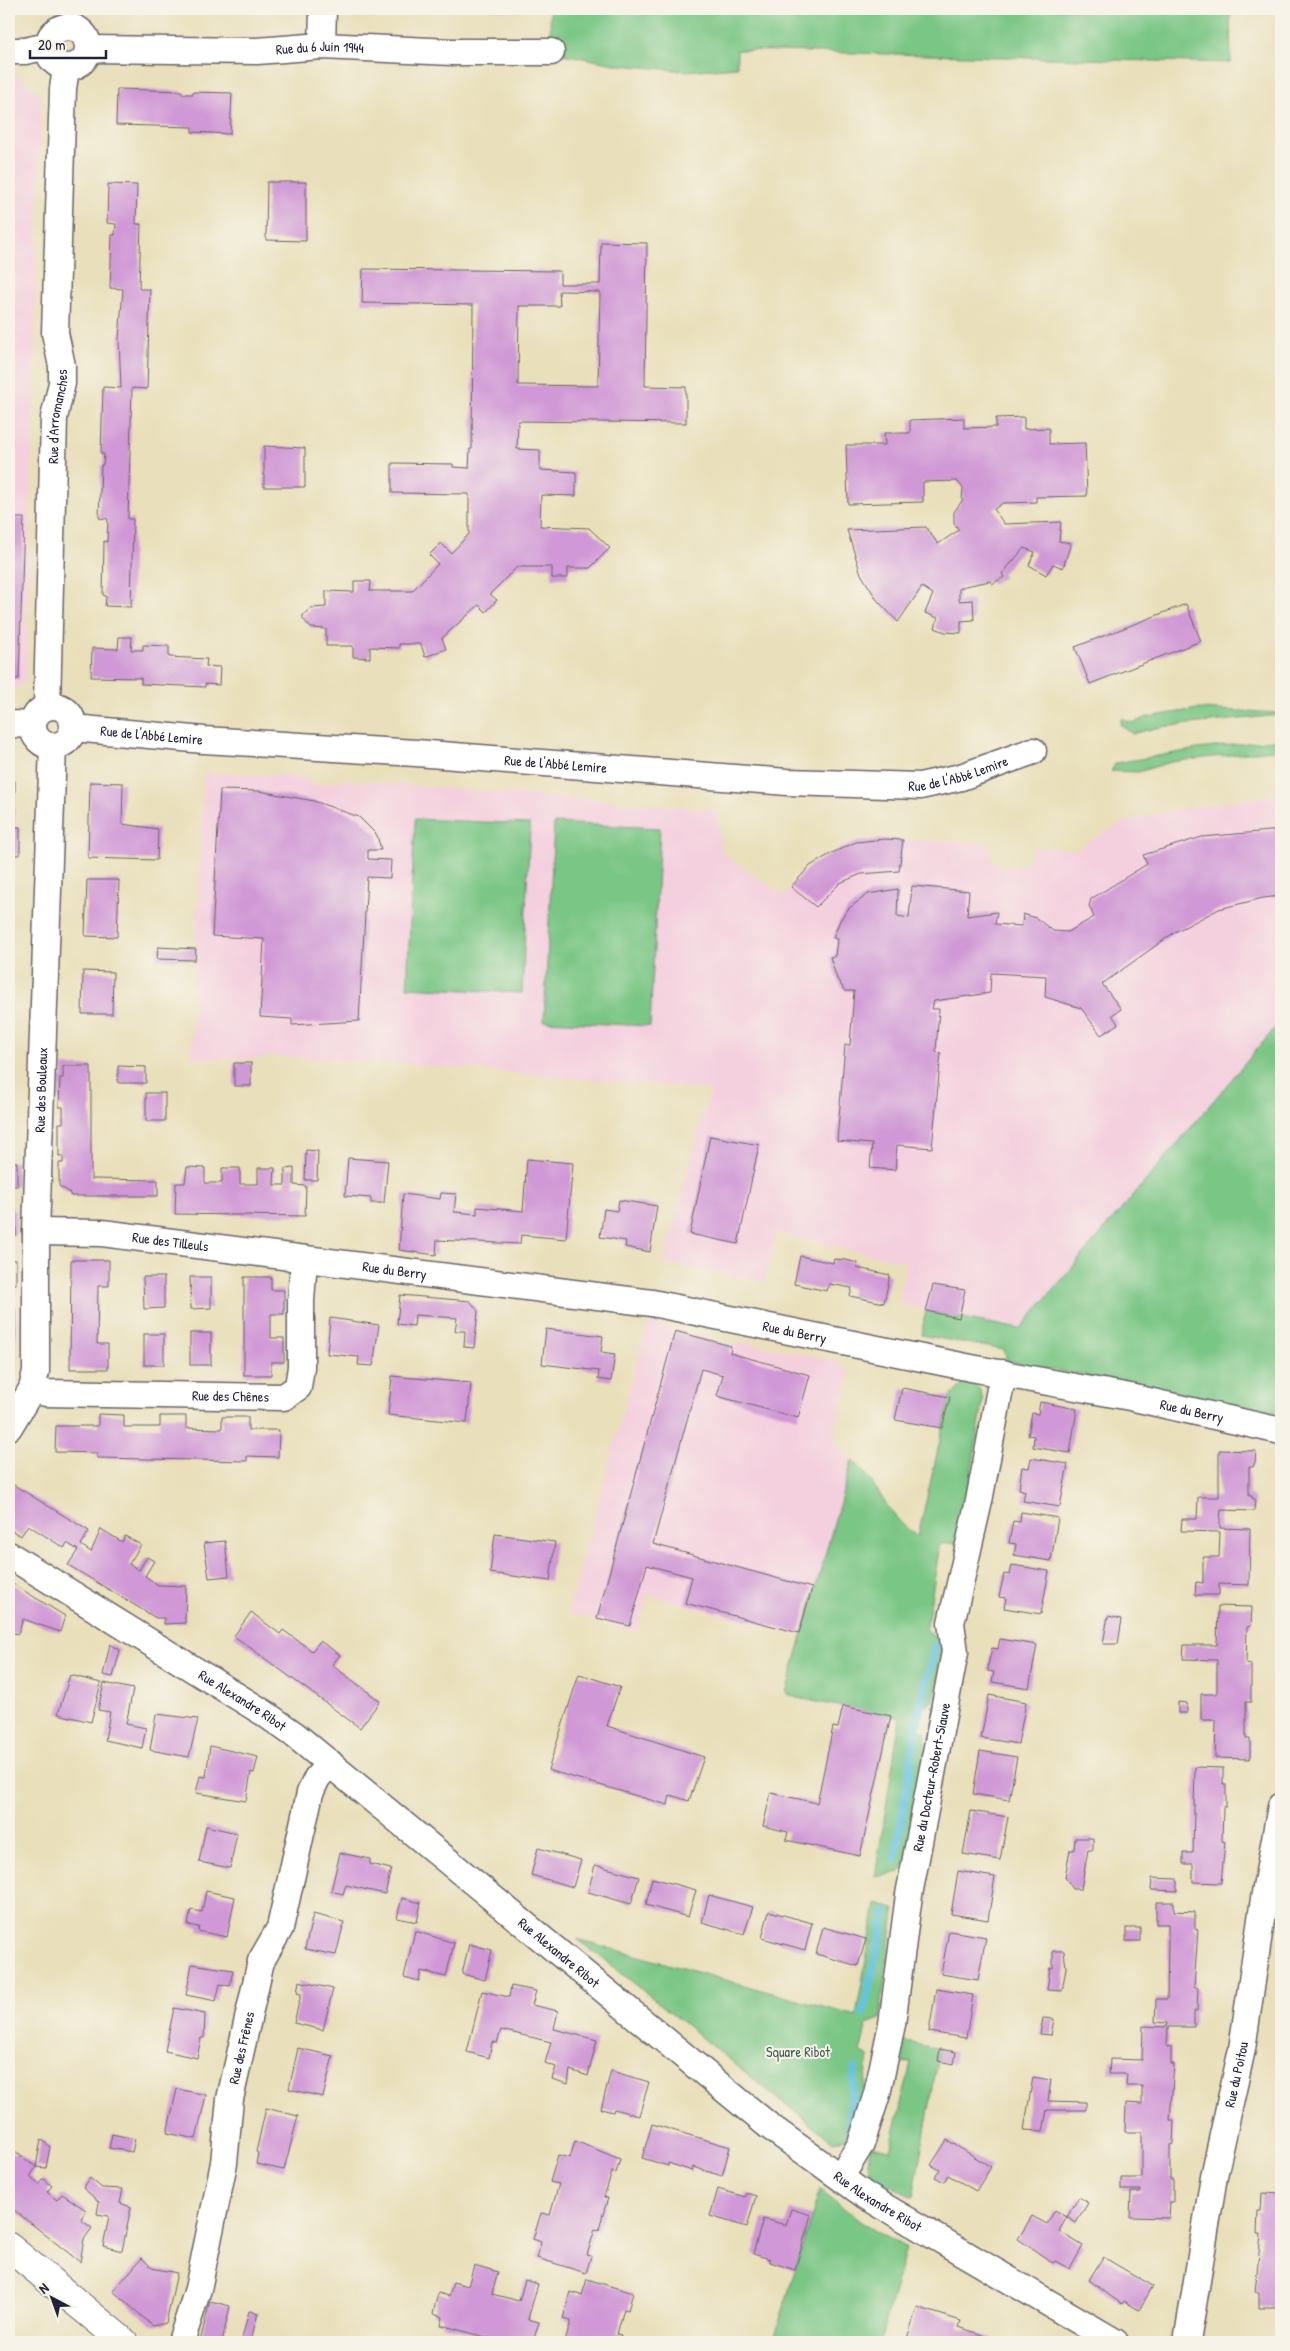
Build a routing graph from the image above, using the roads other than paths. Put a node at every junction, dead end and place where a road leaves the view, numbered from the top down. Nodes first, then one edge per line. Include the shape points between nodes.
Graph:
1 (323, 9) edge
2 (67, 18) edge
3 (48, 46) junction
4 (322, 46) junction
5 (89, 49) junction
6 (9, 51) edge
7 (551, 52) dead end
8 (66, 68) junction
9 (30, 719) edge
10 (73, 728) junction
11 (53, 746) junction
12 (1033, 751) dead end
13 (36, 1232) junction
14 (304, 1259) junction
15 (1003, 1373) junction
16 (32, 1389) junction
17 (9, 1427) edge
18 (1281, 1431) edge
19 (9, 1555) edge
20 (330, 1762) junction
21 (1281, 1806) edge
22 (840, 2176) junction
23 (9, 2246) edge
24 (124, 2342) edge
25 (181, 2342) edge
26 (1116, 2342) edge
27 (1187, 2342) edge

1 - 4 street
2 - 3 street via 51,36
2 - 5 street via 86,38
3 - 6 street
3 - 8 street via 53,60
4 - 5 street, Rue du 6 Juin 1944 via 257,51
4 - 7 street, Rue du 6 Juin 1944 via 452,52
5 - 8 street via 77,66
8 - 9 street, Rue d'Arromanches via 55,288 55,333 62,383 54,418
9 - 10 street via 54,706 66,710
9 - 11 street via 41,742
10 - 11 street via 64,742
10 - 12 street, Rue de l'Abbé Lemire via 787,782 920,786 961,777
11 - 13 street, Rue des Bouleaux
13 - 14 street, Rue des Tilleuls via 102,1233
13 - 16 street, Rue des Bouleaux via 36,1371
14 - 15 street, Rue du Berry via 652,1303
14 - 16 street, Rue des Chênes via 301,1367 298,1387 284,1396 46,1393
15 - 18 street, Rue du Berry
15 - 22 street, Rue du Docteur-Robert-Siauve via 979,1502 950,1623 955,1652 909,1895 892,2024 862,2144
16 - 17 street, Rue des Bouleaux
19 - 20 street, Rue Alexandre Ribot via 264,1713
20 - 22 street, Rue Alexandre Ribot via 769,2126
20 - 25 street, Rue des Frênes via 310,1793 280,1928 261,1961 230,2099 222,2173 198,2289
21 - 27 street, Rue du Poitou via 1242,2049 1214,2176
22 - 26 street, Rue Alexandre Ribot via 914,2225
23 - 24 main road

